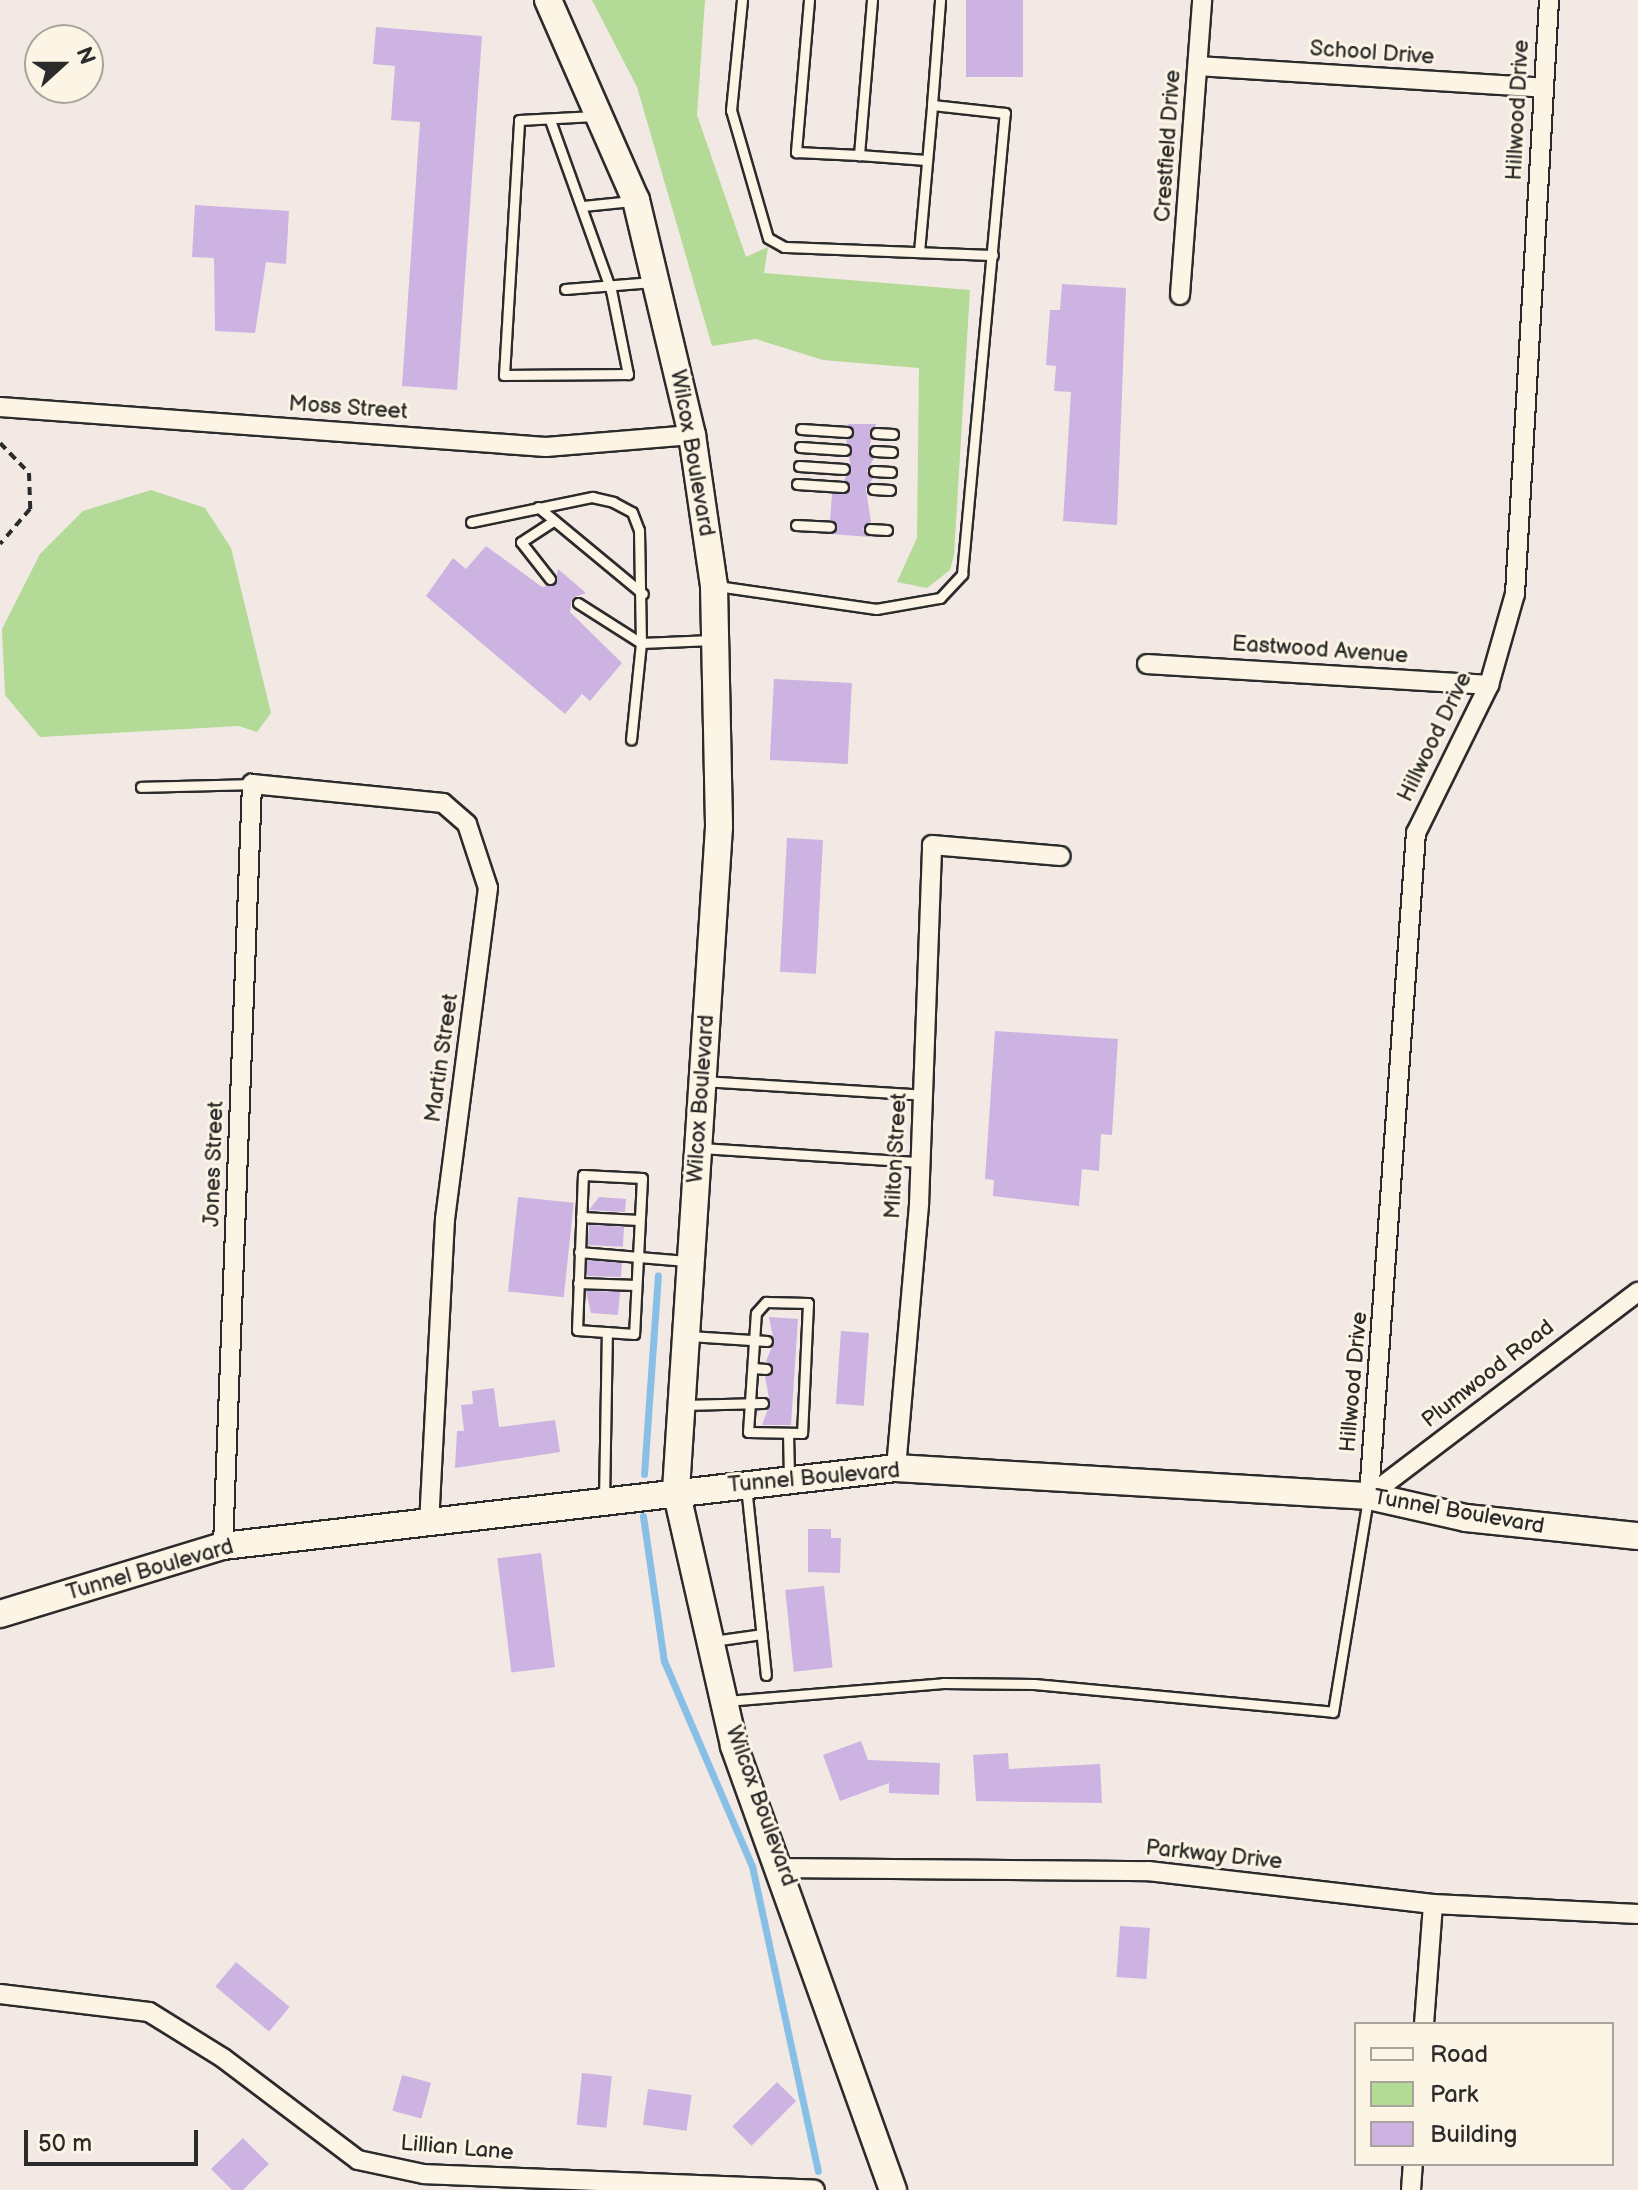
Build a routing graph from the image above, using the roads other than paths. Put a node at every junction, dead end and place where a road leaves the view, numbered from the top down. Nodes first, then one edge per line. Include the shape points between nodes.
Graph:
1 (548, 0) edge
2 (742, 0) edge
3 (809, 0) edge
4 (872, 0) edge
5 (940, 0) edge
6 (1202, 0) edge
7 (1549, 0) edge
8 (1198, 66) junction
9 (1543, 88) junction
10 (932, 105) junction
11 (602, 115) junction
12 (550, 120) junction
13 (859, 155) junction
14 (926, 160) junction
15 (636, 200) junction
16 (583, 206) junction
17 (919, 252) junction
18 (993, 255) junction
19 (657, 282) junction
20 (565, 289) dead end
21 (611, 290) junction
22 (1180, 295) dead end
23 (0, 407) edge
24 (801, 429) dead end
25 (847, 432) dead end
26 (876, 433) dead end
27 (893, 434) dead end
28 (692, 435) junction
29 (800, 447) dead end
30 (845, 450) dead end
31 (875, 451) dead end
32 (892, 452) dead end
33 (799, 466) dead end
34 (844, 469) dead end
35 (874, 471) dead end
36 (891, 472) dead end
37 (797, 484) dead end
38 (843, 487) dead end
39 (873, 489) dead end
40 (890, 490) dead end
41 (538, 507) junction
42 (553, 521) junction
43 (471, 522) dead end
44 (796, 525) dead end
45 (830, 527) dead end
46 (870, 529) dead end
47 (887, 530) dead end
48 (550, 579) dead end
49 (714, 586) junction
50 (643, 594) junction
51 (578, 603) dead end
52 (715, 639) junction
53 (641, 643) junction
54 (1147, 664) dead end
55 (1489, 685) junction
56 (631, 739) dead end
57 (252, 784) junction
58 (141, 787) dead end
59 (1061, 856) dead end
60 (702, 1081) junction
61 (923, 1095) junction
62 (697, 1147) junction
63 (920, 1162) junction
64 (581, 1217) junction
65 (639, 1220) junction
66 (579, 1252) junction
67 (637, 1256) junction
68 (690, 1261) junction
69 (578, 1283) junction
70 (636, 1285) junction
71 (1638, 1292) edge
72 (607, 1332) junction
73 (685, 1335) junction
74 (754, 1340) junction
75 (767, 1341) dead end
76 (753, 1368) junction
77 (766, 1369) dead end
78 (749, 1403) junction
79 (763, 1403) dead end
80 (792, 1403) dead end
81 (804, 1404) junction
82 (681, 1405) junction
83 (788, 1433) junction
84 (896, 1468) junction
85 (789, 1478) junction
86 (745, 1483) junction
87 (676, 1490) junction
88 (1369, 1496) junction
89 (604, 1500) junction
90 (429, 1525) junction
91 (1638, 1536) edge
92 (223, 1546) junction
93 (0, 1614) edge
94 (762, 1634) junction
95 (712, 1642) junction
96 (766, 1675) dead end
97 (725, 1701) junction
98 (784, 1868) junction
99 (1433, 1904) junction
100 (1638, 1914) edge
101 (0, 1994) edge
102 (1424, 2022) edge
103 (1413, 2166) edge
104 (815, 2190) edge
105 (893, 2190) edge
106 (1411, 2190) edge

1 - 11 main road, Wilcox Boulevard
2 - 17 lane via 731,110 768,238 784,247
3 - 13 lane via 796,152
4 - 13 lane
5 - 10 lane
6 - 8 street, Crestfield Drive
7 - 9 street, Hillwood Drive
8 - 9 street, School Drive
8 - 22 street, Crestfield Drive
9 - 55 street, Hillwood Drive via 1515,594
10 - 14 lane
10 - 18 lane via 1005,113
11 - 12 lane
11 - 15 main road, Wilcox Boulevard
12 - 16 lane
12 - 21 lane via 519,120 504,375 628,374
13 - 14 lane
14 - 17 lane
15 - 16 lane
15 - 19 main road, Wilcox Boulevard
16 - 21 lane
17 - 18 lane
18 - 49 lane via 962,574 940,598 876,609
19 - 21 lane
19 - 28 main road, Wilcox Boulevard
20 - 21 lane
23 - 28 street, Moss Street via 546,447
24 - 25 lane
26 - 27 lane
28 - 49 main road, Wilcox Boulevard
29 - 30 lane
31 - 32 lane
33 - 34 lane
35 - 36 lane
37 - 38 lane
39 - 40 lane
41 - 42 lane
41 - 43 lane
41 - 50 lane via 592,497 632,512
42 - 48 lane via 521,542
42 - 50 lane
44 - 45 lane
46 - 47 lane
49 - 52 main road, Wilcox Boulevard
50 - 53 lane
51 - 53 lane
52 - 53 lane
52 - 60 main road, Wilcox Boulevard via 719,827
53 - 56 lane
54 - 55 street, Eastwood Avenue
55 - 88 street, Hillwood Drive via 1416,833
57 - 58 lane
57 - 90 street, Martin Street via 443,803 467,824 488,888 445,1219
57 - 92 street, Jones Street
59 - 61 street, Milton Street via 932,845
60 - 61 lane
60 - 62 main road, Wilcox Boulevard
61 - 63 street, Milton Street
62 - 63 lane
62 - 68 main road, Wilcox Boulevard
63 - 84 street, Milton Street
64 - 65 lane
64 - 65 lane via 583,1175 642,1178
64 - 66 lane
65 - 67 lane
66 - 67 lane
66 - 69 lane
67 - 68 lane
67 - 70 lane
68 - 73 main road, Wilcox Boulevard
69 - 70 lane
69 - 72 lane via 577,1330
70 - 72 lane via 634,1334
71 - 88 street, Plumwood Road
72 - 89 lane
73 - 74 lane
73 - 82 main road, Wilcox Boulevard
74 - 75 lane
74 - 76 lane
74 - 81 lane via 759,1306 808,1303 801,1343
76 - 77 lane
76 - 78 lane
78 - 79 lane
78 - 82 lane
78 - 83 lane via 748,1432
80 - 81 lane
81 - 83 lane via 802,1433
82 - 87 main road, Wilcox Boulevard
83 - 85 lane
84 - 85 main road, Tunnel Boulevard
84 - 88 main road, Tunnel Boulevard
85 - 86 main road, Tunnel Boulevard
86 - 87 main road, Tunnel Boulevard
86 - 94 lane
87 - 89 main road, Tunnel Boulevard
87 - 95 main road, Wilcox Boulevard
88 - 91 main road, Tunnel Boulevard via 1466,1518
88 - 97 lane via 1333,1712 1034,1684 943,1683
89 - 90 main road, Tunnel Boulevard
90 - 92 main road, Tunnel Boulevard
92 - 93 main road, Tunnel Boulevard
94 - 95 lane
94 - 96 lane
95 - 97 main road, Wilcox Boulevard
97 - 98 main road, Wilcox Boulevard via 734,1746
98 - 99 street, Parkway Drive via 1148,1871
98 - 105 main road, Wilcox Boulevard
99 - 100 street, Parkway Drive
99 - 102 street
101 - 104 street, Lillian Lane via 149,2012 223,2058 358,2160 424,2174
103 - 106 street

